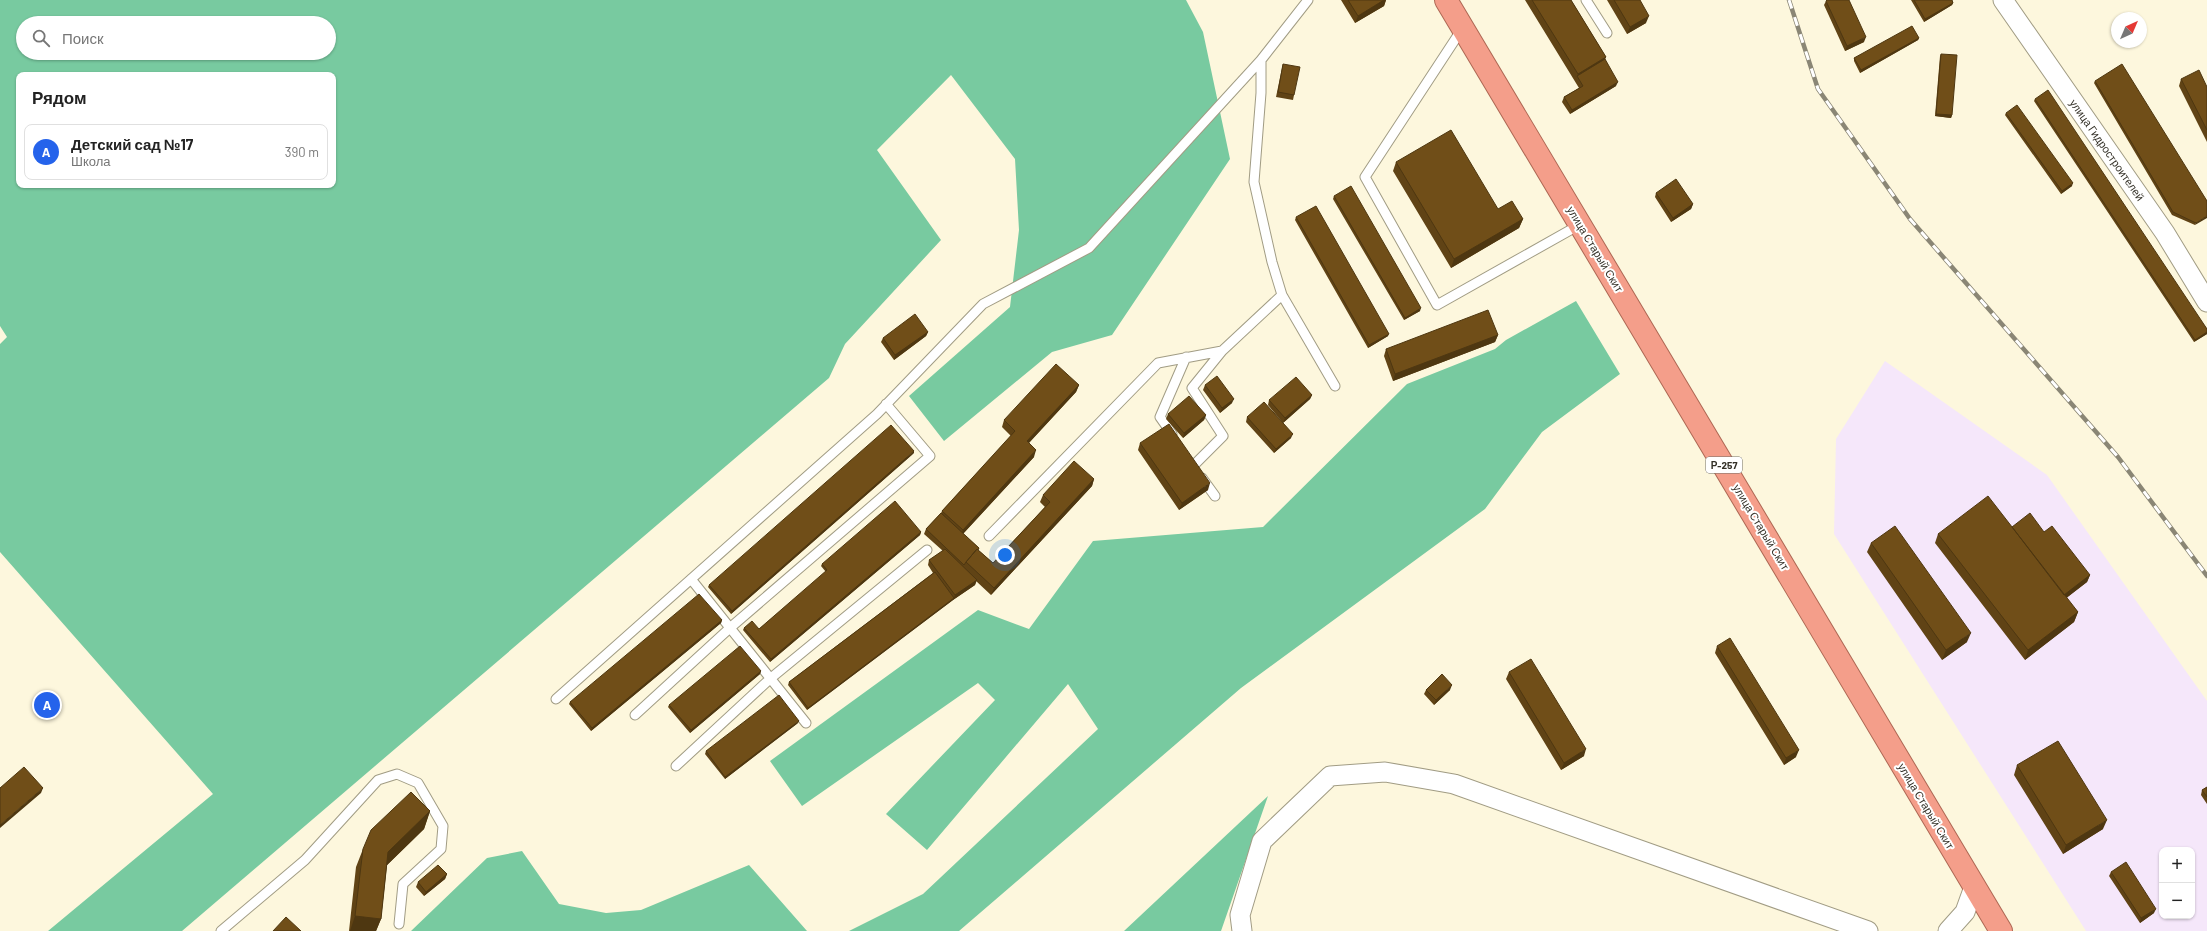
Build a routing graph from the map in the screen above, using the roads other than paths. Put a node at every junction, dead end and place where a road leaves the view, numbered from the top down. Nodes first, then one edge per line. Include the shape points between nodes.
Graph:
1 (1308, 0) edge
2 (1446, 0) edge
3 (1586, 0) edge
4 (2003, 0) edge
5 (1462, 27) junction
6 (1607, 33) dead end
7 (1261, 60) junction
8 (1581, 224) junction
9 (1282, 295) junction
10 (2207, 302) edge
11 (1222, 351) junction
12 (1186, 357) junction
13 (1335, 386) dead end
14 (886, 404) junction
15 (1177, 442) edge
16 (1215, 496) dead end
17 (989, 536) dead end
18 (927, 550) dead end
19 (691, 579) junction
20 (731, 627) junction
21 (771, 678) junction
22 (556, 699) dead end
23 (635, 714) dead end
24 (806, 723) dead end
25 (676, 766) dead end
26 (1974, 887) junction
27 (399, 924) dead end
28 (221, 931) edge
29 (1242, 931) edge
30 (1868, 931) edge
31 (1948, 931) edge
32 (2001, 931) edge

1 - 7 lane
2 - 5 highway, улица Старый Скит / Р-257
3 - 6 lane
4 - 10 street, улица Гидростроителей via 2165,233
5 - 8 highway, улица Старый Скит / Р-257
5 - 8 lane via 1365,177 1437,305
7 - 9 lane via 1254,182
7 - 14 lane via 1089,248 983,304
8 - 26 highway, улица Старый Скит / Р-257
9 - 11 lane
9 - 13 lane
11 - 12 lane
11 - 16 lane via 1192,388 1223,436 1191,463
12 - 15 lane via 1160,417
12 - 17 lane via 1158,363
14 - 19 lane
14 - 20 lane via 930,456
18 - 21 lane
19 - 20 lane
19 - 22 lane
20 - 21 lane
20 - 23 lane
21 - 24 lane
21 - 25 lane
26 - 31 street via 1965,912
26 - 32 highway, улица Старый Скит / Р-257
27 - 28 lane via 403,884 441,849 443,826 418,783 397,774 378,780 305,860
29 - 30 street via 1240,915 1262,841 1330,776 1386,772 1454,784

